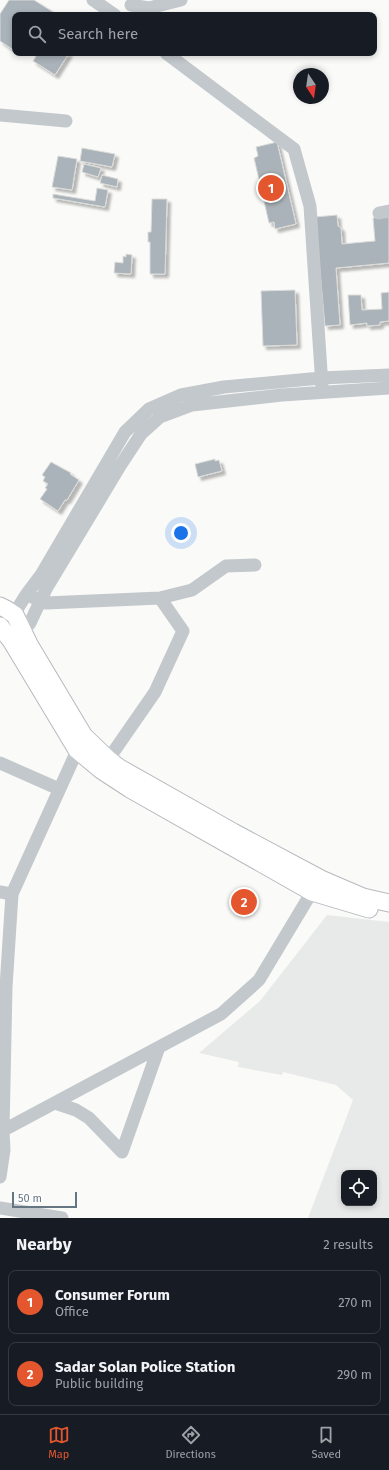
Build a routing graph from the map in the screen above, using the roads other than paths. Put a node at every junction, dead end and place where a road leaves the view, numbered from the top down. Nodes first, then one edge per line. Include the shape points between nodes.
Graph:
1 (93, 0) edge
2 (182, 0) edge
3 (130, 7) edge
4 (111, 12) edge
5 (170, 56) edge
6 (0, 115) edge
7 (66, 121) dead end
8 (389, 375) edge
9 (321, 378) junction
10 (389, 388) edge
11 (322, 392) junction
12 (255, 564) dead end
13 (26, 595) junction
14 (160, 598) junction
15 (40, 601) junction
16 (0, 606) edge
17 (15, 615) junction
18 (10, 632) edge
19 (80, 743) junction
20 (0, 763) edge
21 (104, 765) junction
22 (59, 789) junction
23 (316, 886) junction
24 (6, 893) edge
25 (389, 903) edge
26 (389, 913) edge
27 (159, 1047) junction
28 (55, 1103) junction
29 (1, 1132) edge
30 (0, 1177) edge
31 (0, 1208) edge
32 (62, 1218) edge

1 - 4 street
2 - 3 street via 149,8
5 - 9 street via 294,149 310,206
6 - 7 street
8 - 9 street
9 - 11 street
9 - 13 street via 224,387 181,395 149,409 125,432 41,575
10 - 11 street
11 - 15 street via 192,405 160,417 141,434 120,466
12 - 14 street via 226,566 192,590
13 - 15 street
13 - 17 street
14 - 15 street
14 - 21 street via 183,631 155,692
15 - 18 street via 30,623
16 - 17 main road
17 - 18 main road
18 - 19 main road
19 - 21 main road
19 - 22 street
20 - 22 street
21 - 23 main road via 130,789
22 - 24 street
23 - 25 main road
23 - 26 main road via 372,910
23 - 27 street via 259,980 221,1014
24 - 29 street
27 - 28 street
27 - 28 street via 122,1152 89,1118 76,1110
28 - 29 street
29 - 30 street via 4,1150
31 - 32 street

